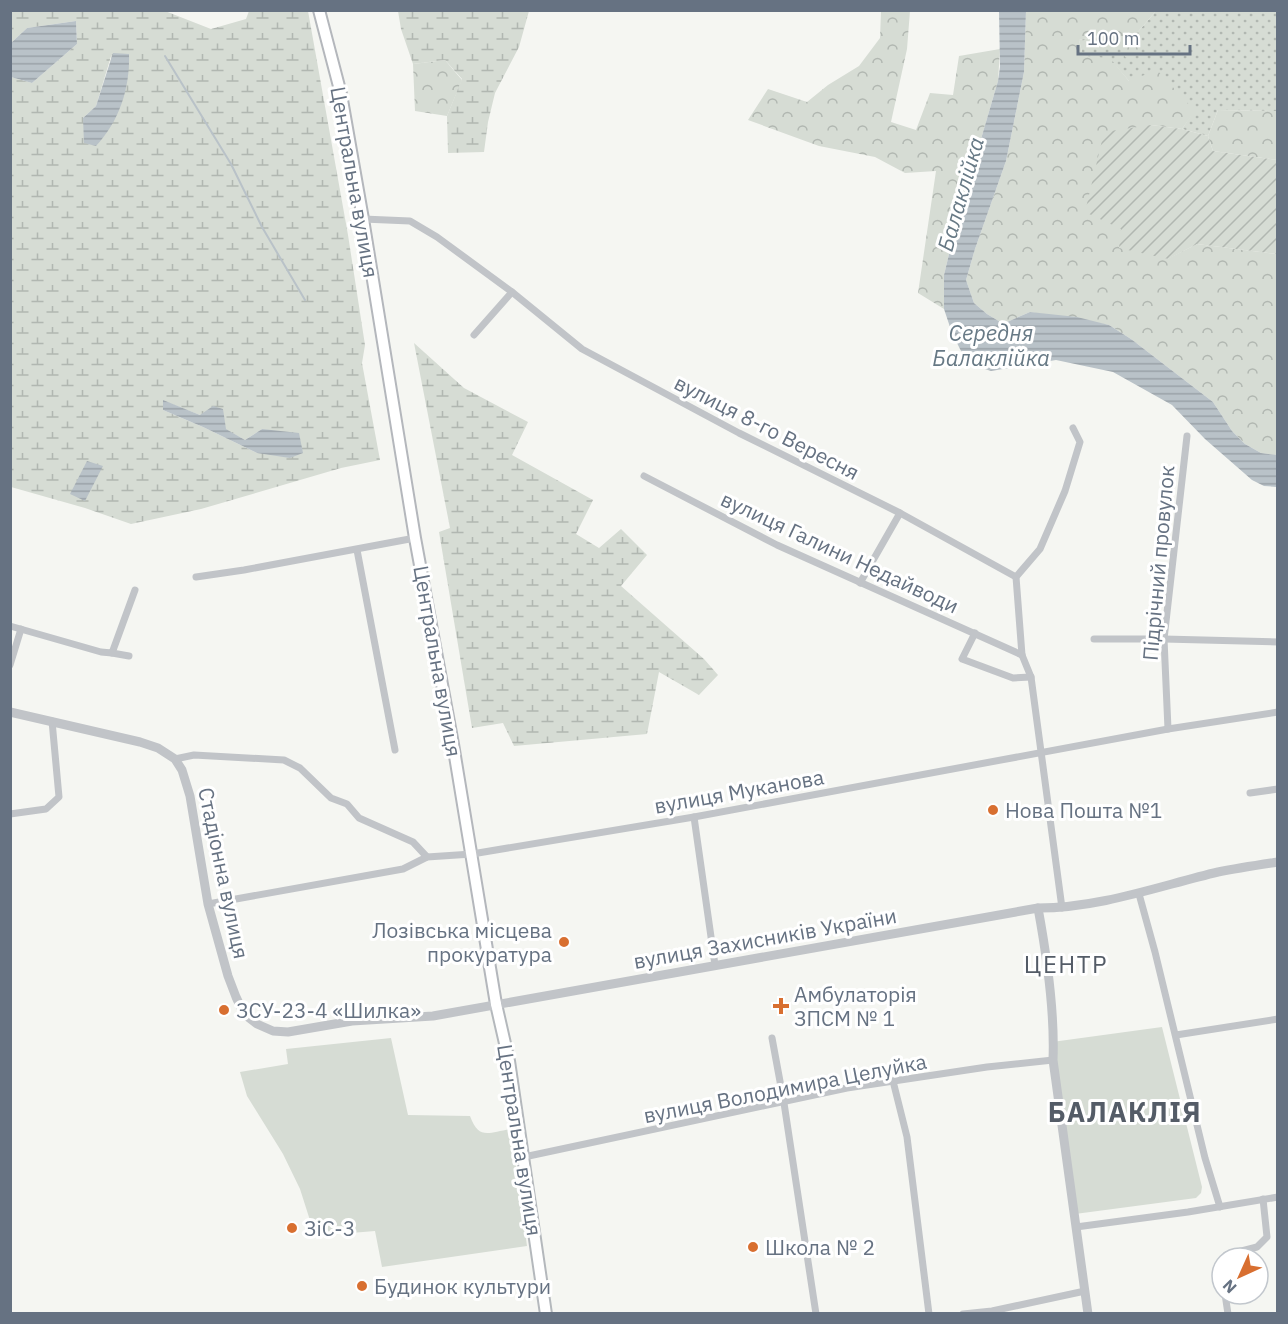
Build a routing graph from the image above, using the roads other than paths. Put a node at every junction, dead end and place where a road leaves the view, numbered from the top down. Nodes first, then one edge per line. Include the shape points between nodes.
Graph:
1 (319, 10) edge
2 (363, 219) junction
3 (512, 292) junction
4 (474, 335) dead end
5 (1073, 428) dead end
6 (1187, 436) dead end
7 (644, 476) dead end
8 (900, 513) junction
9 (415, 538) junction
10 (357, 550) junction
11 (196, 577) dead end
12 (1016, 577) junction
13 (860, 583) junction
14 (135, 590) dead end
15 (10, 626) edge
16 (21, 629) junction
17 (975, 633) junction
18 (1094, 639) dead end
19 (1164, 639) junction
20 (1278, 642) edge
21 (112, 653) junction
22 (1023, 655) junction
23 (129, 656) dead end
24 (10, 664) edge
25 (1031, 677) junction
26 (10, 712) edge
27 (1278, 712) edge
28 (52, 722) junction
29 (1168, 729) junction
30 (395, 750) dead end
31 (1041, 752) junction
32 (175, 759) junction
33 (1278, 789) edge
34 (1250, 792) dead end
35 (10, 814) edge
36 (694, 817) junction
37 (472, 854) junction
38 (427, 857) junction
39 (1278, 862) edge
40 (1138, 894) junction
41 (208, 904) junction
42 (1038, 908) junction
43 (1062, 908) junction
44 (715, 965) junction
45 (496, 1005) junction
46 (1278, 1018) edge
47 (257, 1024) joint
48 (1176, 1035) junction
49 (772, 1038) dead end
50 (1053, 1060) junction
51 (893, 1081) junction
52 (784, 1103) junction
53 (524, 1157) junction
54 (1278, 1197) edge
55 (1263, 1199) junction
56 (1220, 1208) junction
57 (1076, 1227) junction
58 (1258, 1246) edge
59 (1085, 1291) junction
60 (546, 1314) edge
61 (816, 1314) edge
62 (929, 1314) edge
63 (963, 1314) edge
64 (1088, 1314) edge

1 - 2 main road, Центральна вулиця via 341,94
2 - 3 street, вулиця 8-го Вересня via 410,221
2 - 9 main road, Центральна вулиця
3 - 4 street
3 - 8 street, вулиця 8-го Вересня via 582,348 739,433
5 - 12 street via 1080,442 1065,491 1041,549
6 - 19 street, Підрічний провулок
7 - 13 street, вулиця Галини Недайводи
8 - 12 street, вулиця 8-го Вересня
8 - 13 street
9 - 10 street
9 - 37 main road, Центральна вулиця
10 - 11 street
10 - 30 street
12 - 22 street
13 - 17 street, вулиця Галини Недайводи
14 - 21 street
15 - 16 street
16 - 21 street
16 - 24 street
17 - 22 street, вулиця Галини Недайводи
17 - 25 street via 962,659 1013,678
18 - 19 street
19 - 20 street
19 - 29 street, Підрічний провулок
21 - 23 street
22 - 25 street
25 - 31 street
26 - 28 street
27 - 29 street, вулиця Муканова
28 - 32 street via 140,742
28 - 35 street via 59,797 46,809
29 - 31 street, вулиця Муканова
31 - 36 street, вулиця Муканова
31 - 43 street
32 - 38 street via 194,755 284,760 300,768 331,798 347,804 359,818 413,842
32 - 41 street, Стадіонна вулиця via 190,796
33 - 34 street
36 - 37 street, вулиця Муканова
36 - 44 street
37 - 38 street, вулиця Муканова
37 - 45 main road, Центральна вулиця
38 - 41 street, вулиця Муканова via 403,869
39 - 40 street, вулиця Захисників України via 1219,872
40 - 43 street, вулиця Захисників України
40 - 48 street
41 - 47 street, Стадіонна вулиця via 236,998 244,1014
42 - 43 street, вулиця Захисників України
42 - 44 street, вулиця Захисників України
42 - 50 street via 1047,964
44 - 45 street, вулиця Захисників України
45 - 47 street, вулиця Захисників України via 288,1032
45 - 53 main road, Центральна вулиця
46 - 48 street
48 - 56 street
49 - 52 street
50 - 51 street, вулиця Володимира Целуйка
50 - 57 street
51 - 52 street, вулиця Володимира Целуйка
51 - 62 street via 907,1137
52 - 53 street, вулиця Володимира Целуйка
52 - 61 street
53 - 60 main road, Центральна вулиця
54 - 55 street
55 - 56 street
55 - 58 street via 1267,1237
56 - 57 street
57 - 59 street
59 - 63 street
59 - 64 street

